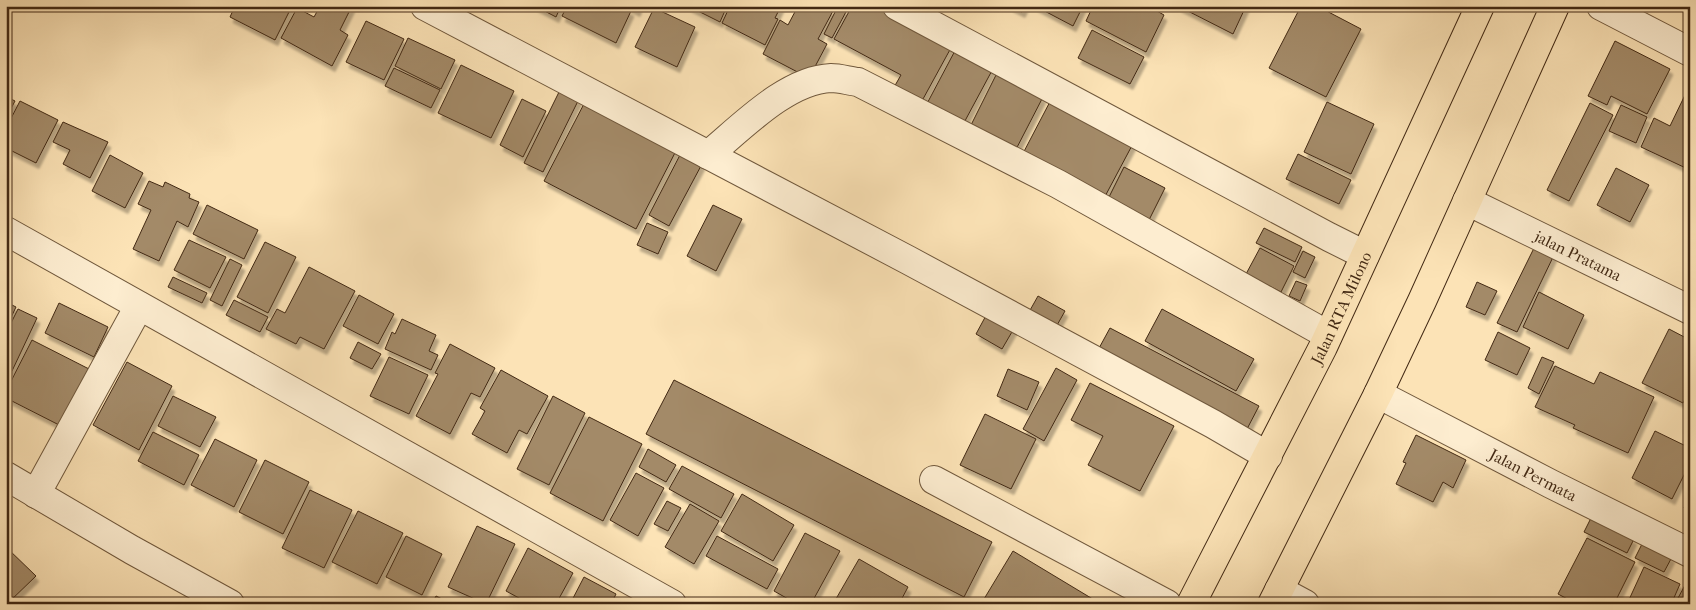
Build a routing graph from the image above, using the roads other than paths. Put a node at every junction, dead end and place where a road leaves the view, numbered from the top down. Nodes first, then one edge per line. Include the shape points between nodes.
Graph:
1 (425, 6) edge
2 (897, 6) edge
3 (1480, 6) edge
4 (1555, 6) edge
5 (1601, 6) edge
6 (1690, 52) edge
7 (708, 155) junction
8 (1467, 201) junction
9 (6, 231) edge
10 (1365, 255) junction
11 (139, 306) junction
12 (1690, 310) edge
13 (1328, 335) junction
14 (1378, 394) junction
15 (1268, 456) junction
16 (6, 476) edge
17 (934, 480) dead end
18 (36, 494) junction
19 (1690, 553) edge
20 (1275, 597) edge
21 (230, 604) edge
22 (672, 604) edge
23 (1167, 604) edge
24 (1191, 604) edge
25 (1305, 604) edge

1 - 7 street
2 - 10 street
3 - 10 highway, Jalan RTA Milono
4 - 8 highway
5 - 6 street
7 - 13 street via 775,100 806,84 831,78 858,82 1058,184
7 - 15 street
8 - 12 street, jalan Pratama
8 - 14 highway
9 - 11 street
10 - 13 highway, Jalan RTA Milono
11 - 18 street
11 - 22 street
13 - 15 highway, Jalan RTA Milono
14 - 19 street, Jalan Permata
14 - 20 highway
15 - 24 highway, Jalan RTA Milono
16 - 18 street
17 - 23 street
18 - 21 street
20 - 25 street

